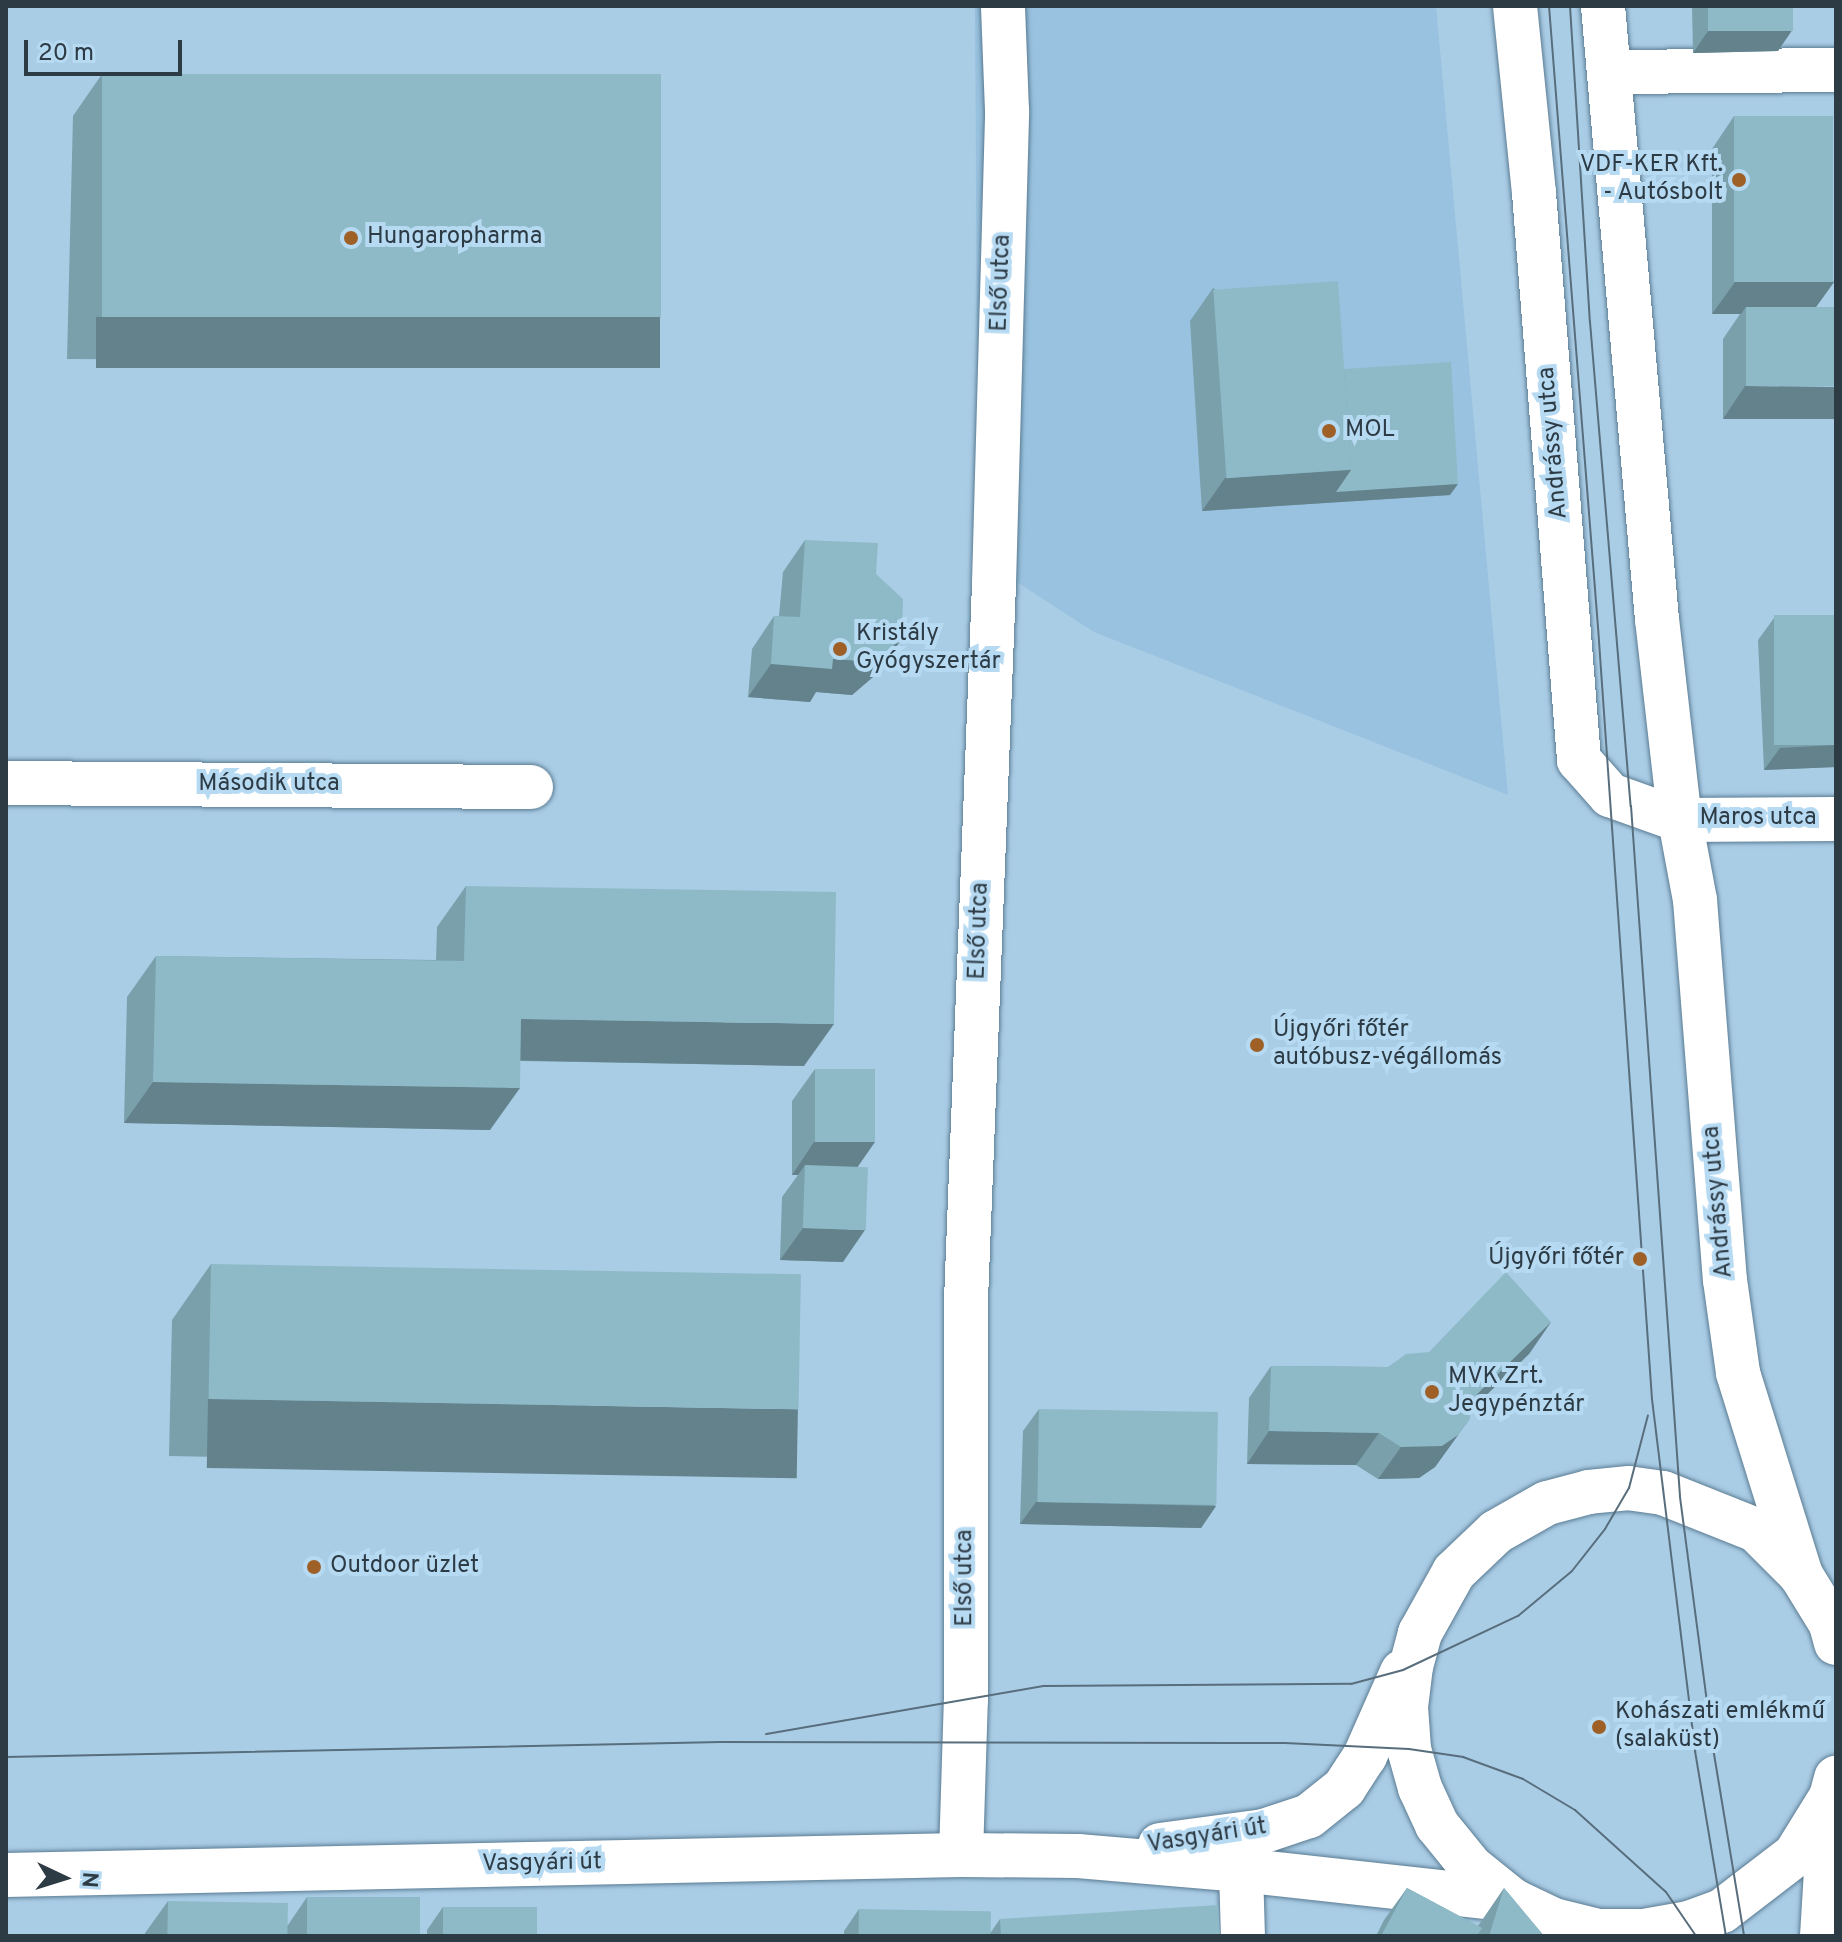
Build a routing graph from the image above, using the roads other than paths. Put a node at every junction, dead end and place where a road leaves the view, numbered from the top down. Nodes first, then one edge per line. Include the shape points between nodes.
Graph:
1 (1003, 6) edge
2 (1515, 6) edge
3 (1603, 6) edge
4 (1836, 70) edge
5 (1611, 72) junction
6 (6, 783) edge
7 (531, 787) dead end
8 (1836, 819) edge
9 (1680, 820) junction
10 (1801, 1575) junction
11 (1420, 1633) junction
12 (1836, 1643) edge
13 (1834, 1787) edge
14 (961, 1855) junction
15 (1078, 1856) junction
16 (1241, 1870) junction
17 (6, 1875) edge
18 (1512, 1900) junction
19 (1243, 1936) edge
20 (1555, 1936) edge
21 (1822, 1936) edge

1 - 14 street, Első utca via 1007,111 994,583 966,1300
2 - 9 street, Andrássy utca via 1579,760 1610,795
3 - 5 street, Andrássy utca
4 - 5 street
5 - 9 street, Andrássy utca via 1657,619
6 - 7 street, Második utca
8 - 9 street, Maros utca
9 - 10 street, Andrássy utca via 1695,900 1725,1280 1738,1373
10 - 11 street via 1756,1530 1680,1497 1629,1488 1589,1492 1547,1503 1496,1532 1454,1572
10 - 12 street via 1831,1624
11 - 15 street, Vasgyári út via 1365,1756 1344,1788 1309,1816 1264,1831
11 - 18 street via 1406,1707 1409,1749 1420,1788 1437,1825 1471,1867
13 - 18 street via 1795,1855 1722,1911 1689,1923 1644,1931 1598,1931 1554,1920
13 - 21 street
14 - 15 street, Vasgyári út
14 - 17 street, Vasgyári út
15 - 16 street, Vasgyári út
16 - 18 street, Vasgyári út
16 - 19 street
18 - 20 street

